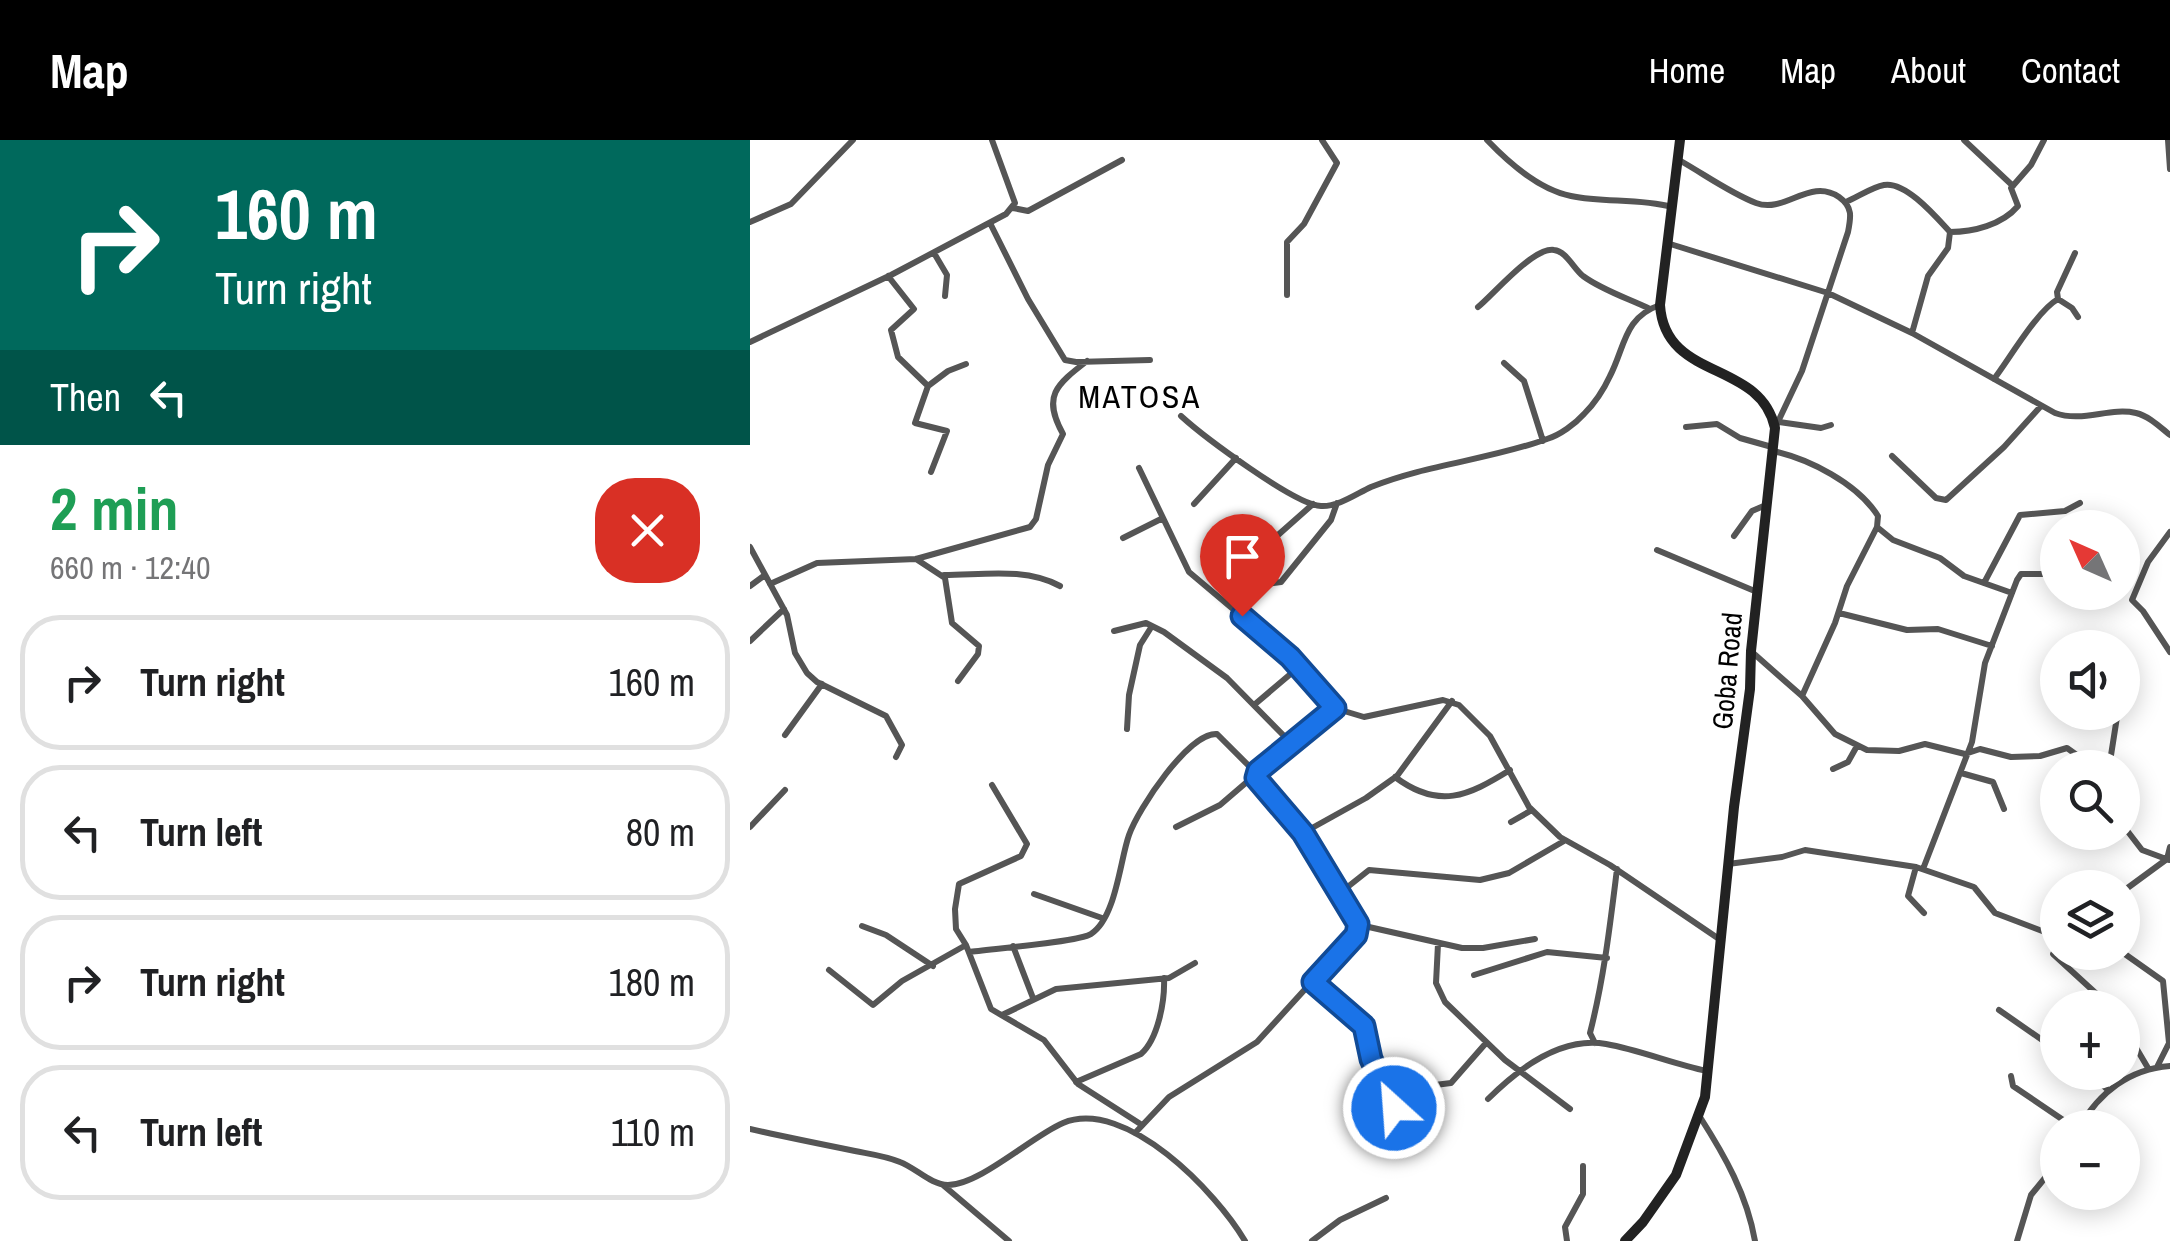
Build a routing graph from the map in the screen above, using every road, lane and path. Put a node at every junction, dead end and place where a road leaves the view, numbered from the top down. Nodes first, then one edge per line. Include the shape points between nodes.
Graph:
1 (852, 140) edge
2 (992, 140) edge
3 (1322, 140) edge
4 (1487, 140) edge
5 (1964, 140) edge
6 (2044, 140) edge
7 (2168, 140) edge
8 (1678, 141) edge
9 (1122, 160) dead end
10 (1680, 160) junction
11 (2170, 169) edge
12 (2013, 186) junction
13 (1846, 202) junction
14 (1672, 207) junction
15 (1013, 208) junction
16 (750, 222) edge
17 (990, 223) junction
18 (1950, 232) junction
19 (1667, 243) junction
20 (934, 253) junction
21 (2075, 253) dead end
22 (888, 276) junction
23 (1828, 293) junction
24 (1287, 295) dead end
25 (945, 296) dead end
26 (2058, 300) junction
27 (1478, 307) dead end
28 (1655, 307) junction
29 (2078, 317) dead end
30 (1912, 333) junction
31 (750, 342) edge
32 (1150, 360) dead end
33 (1087, 361) junction
34 (1504, 363) dead end
35 (966, 364) dead end
36 (1994, 380) junction
37 (928, 386) junction
38 (2042, 406) junction
39 (1181, 416) dead end
40 (1831, 424) dead end
41 (1777, 425) junction
42 (1686, 427) dead end
43 (2170, 436) edge
44 (1543, 441) junction
45 (1772, 449) junction
46 (1892, 456) dead end
47 (1236, 458) junction
48 (1139, 468) dead end
49 (931, 472) dead end
50 (1338, 502) junction
51 (2080, 503) dead end
52 (1194, 504) dead end
53 (1313, 504) junction
54 (1766, 505) junction
55 (1163, 518) junction
56 (1877, 527) junction
57 (2170, 532) edge
58 (1734, 536) dead end
59 (1123, 538) dead end
60 (750, 547) edge
61 (1658, 550) dead end
62 (1260, 552) dead end
63 (916, 559) junction
64 (765, 574) junction
65 (2040, 574) edge
66 (942, 575) junction
67 (770, 584) junction
68 (1984, 584) junction
69 (750, 586) edge
70 (1060, 586) dead end
71 (1258, 586) dead end
72 (1757, 592) junction
73 (2012, 594) junction
74 (784, 610) junction
75 (1839, 613) junction
76 (1152, 626) junction
77 (1114, 631) dead end
78 (750, 641) edge
79 (1992, 646) junction
80 (1751, 651) junction
81 (2170, 652) edge
82 (1300, 666) junction
83 (958, 681) dead end
84 (822, 684) junction
85 (1802, 696) junction
86 (1452, 701) junction
87 (1254, 704) junction
88 (1335, 708) junction
89 (1126, 730) dead end
90 (785, 735) dead end
91 (1293, 745) junction
92 (1857, 746) junction
93 (1967, 754) junction
94 (2040, 756) edge
95 (896, 757) dead end
96 (1510, 770) junction
97 (1834, 770) dead end
98 (1961, 772) junction
99 (1256, 774) junction
100 (1395, 777) junction
101 (992, 786) dead end
102 (785, 790) dead end
103 (2004, 809) dead end
104 (1532, 810) junction
105 (1511, 822) dead end
106 (750, 827) edge
107 (1176, 828) dead end
108 (1303, 833) junction
109 (1565, 840) junction
110 (2140, 847) edge
111 (2170, 848) edge
112 (2168, 859) edge
113 (1728, 864) junction
114 (1919, 868) junction
115 (1617, 869) junction
116 (2140, 879) edge
117 (1340, 893) junction
118 (1034, 894) dead end
119 (1924, 912) dead end
120 (1102, 918) junction
121 (1358, 924) junction
122 (862, 926) dead end
123 (2040, 933) edge
124 (1535, 939) dead end
125 (1722, 940) junction
126 (1438, 944) junction
127 (1013, 946) junction
128 (968, 949) junction
129 (1608, 958) junction
130 (1195, 963) dead end
131 (2140, 963) edge
132 (932, 966) junction
133 (830, 970) dead end
134 (2070, 970) edge
135 (1474, 974) dead end
136 (1164, 978) junction
137 (2166, 980) edge
138 (1313, 982) junction
139 (2092, 990) edge
140 (1033, 998) junction
141 (1999, 1010) dead end
142 (1000, 1016) junction
143 (2040, 1038) edge
144 (1486, 1042) junction
145 (1595, 1043) junction
146 (2140, 1044) edge
147 (2162, 1068) edge
148 (1519, 1071) junction
149 (1706, 1071) junction
150 (2011, 1076) dead end
151 (1076, 1082) junction
152 (1427, 1086) dead end
153 (2109, 1091) joint
154 (1488, 1100) dead end
155 (1570, 1109) dead end
156 (2050, 1110) edge
157 (2093, 1110) edge
158 (1700, 1116) junction
159 (1142, 1125) junction
160 (750, 1129) edge
161 (1415, 1130) dead end
162 (1135, 1133) junction
163 (1582, 1166) dead end
164 (942, 1184) junction
165 (2040, 1185) edge
166 (1386, 1198) dead end
167 (1009, 1241) edge
168 (1245, 1241) edge
169 (1312, 1241) edge
170 (1567, 1241) edge
171 (1625, 1241) edge
172 (1755, 1241) edge
173 (2017, 1241) edge

1 - 16 street via 791,204
2 - 15 street
3 - 24 street via 1338,162 1287,242
4 - 14 street via 1562,194
5 - 12 street
6 - 12 street
7 - 11 street
8 - 10 main road
9 - 15 street via 1028,211
10 - 13 street via 1757,204 1771,206 1818,190
10 - 14 main road
12 - 18 street via 2013,212 1986,226
13 - 18 street via 1894,185
13 - 23 street via 1852,215
14 - 19 main road
15 - 17 street
17 - 20 street
17 - 33 street via 1064,357
18 - 30 street via 1948,248 1927,278
19 - 23 street
19 - 28 main road
20 - 22 street
20 - 25 street via 947,275
21 - 26 street
22 - 31 street
22 - 37 street via 914,309 891,330 898,357
23 - 30 street
23 - 41 street
26 - 29 street
26 - 36 street
27 - 28 street via 1517,270 1553,250 1591,282
28 - 41 main road via 1685,356 1742,383
28 - 44 street via 1629,328 1610,377 1587,410
30 - 36 street
32 - 33 street
33 - 63 street via 1052,395 1063,434 1034,524
34 - 44 street via 1524,381
35 - 37 street
36 - 38 street
37 - 49 street via 915,422 947,431
38 - 43 street via 2068,418 2133,412
38 - 46 street via 1946,500
39 - 47 street
40 - 41 street
41 - 45 main road, Goba Road
42 - 45 street via 1717,424
44 - 50 street via 1401,475
45 - 54 main road, Goba Road
45 - 56 street via 1819,466 1874,510
47 - 52 street
47 - 53 street
48 - 55 street
50 - 53 street
50 - 71 street via 1332,520 1281,582
51 - 68 street via 2065,512 2020,515
53 - 62 street
54 - 58 street
54 - 72 main road, Goba Road
55 - 59 street
55 - 82 street via 1190,572
56 - 68 street
56 - 75 street
57 - 81 street via 2132,600
60 - 64 street
61 - 72 street
63 - 66 street
63 - 67 street via 822,562
64 - 67 street
64 - 69 street
65 - 73 street via 2024,573
66 - 70 street via 1033,575
66 - 83 street via 952,623 979,646
67 - 74 street
68 - 73 street
72 - 80 main road, Goba Road
73 - 79 street
74 - 78 street
74 - 84 street via 798,660
75 - 79 street via 1907,630 1938,629
75 - 85 street
76 - 77 street
76 - 87 street
76 - 89 street via 1140,644
79 - 93 street
80 - 85 street
80 - 113 main road, Goba Road
82 - 87 street
82 - 88 street
84 - 90 street
84 - 95 street via 888,717 902,745
85 - 92 street via 1830,730
86 - 88 street via 1364,717
86 - 96 street via 1482,727
86 - 100 street
87 - 91 street
88 - 91 street
91 - 99 street
92 - 93 street via 1890,752 1936,745
92 - 97 street
93 - 94 street via 1980,749
93 - 98 street
96 - 100 street via 1452,798 1412,789
96 - 104 street
98 - 103 street via 1993,782
98 - 114 street
99 - 107 street via 1220,805
99 - 108 street
99 - 120 street via 1217,734 1198,740 1139,813
100 - 108 street
101 - 128 street via 1027,844 1020,856 959,884 955,926
102 - 106 street
104 - 105 street
104 - 109 street
108 - 117 street
109 - 115 street
109 - 117 street via 1489,878 1369,870
110 - 112 street
111 - 112 street
112 - 116 street
113 - 114 street via 1805,850
113 - 125 main road, Goba Road
114 - 119 street via 1908,896
114 - 123 street via 1974,887 1995,914
115 - 125 street
115 - 129 street
117 - 121 street
118 - 120 street
120 - 127 street via 1084,937
121 - 126 street
121 - 138 street via 1356,935
122 - 132 street
124 - 126 street via 1474,949
125 - 149 main road, Goba Road
126 - 144 street via 1438,991
127 - 128 street
127 - 140 street
128 - 132 street
128 - 142 street via 988,1004
129 - 135 street via 1547,952
129 - 145 street via 1590,1029
130 - 136 street
131 - 137 street
132 - 133 street via 874,1005
134 - 139 street
136 - 140 street via 1071,986
136 - 151 street via 1149,1047
137 - 147 street via 2169,1043
138 - 159 street via 1257,1042 1170,1098
138 - 161 street via 1364,1026 1390,1103
140 - 142 street
141 - 143 street
142 - 151 street via 1047,1043
144 - 148 street
144 - 152 street via 1451,1083
145 - 148 street via 1562,1049
145 - 149 street
146 - 147 street
147 - 153 street via 2135,1072
148 - 154 street
148 - 155 street
149 - 158 main road, Goba Road
150 - 156 street via 2013,1086
151 - 159 street
153 - 157 street
158 - 171 main road, Goba Road via 1676,1175
158 - 172 street via 1735,1177
159 - 162 street
160 - 164 street via 896,1160
162 - 164 street via 1090,1119 1068,1122 969,1180
162 - 168 street via 1208,1191
163 - 170 street via 1583,1194 1565,1228
164 - 167 street
165 - 173 street
166 - 169 street

